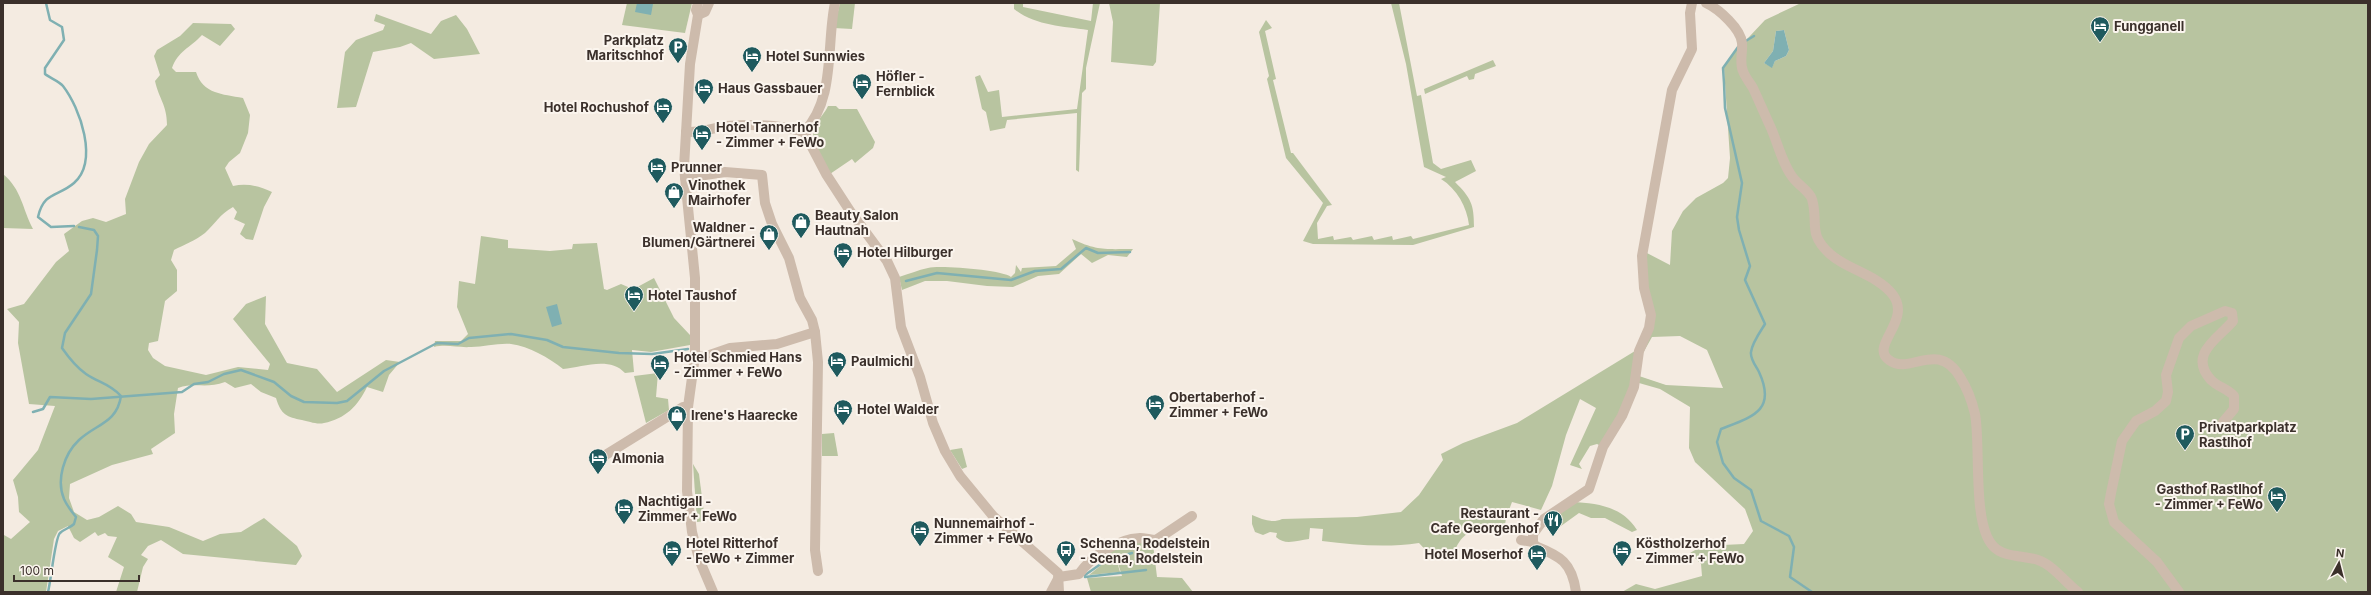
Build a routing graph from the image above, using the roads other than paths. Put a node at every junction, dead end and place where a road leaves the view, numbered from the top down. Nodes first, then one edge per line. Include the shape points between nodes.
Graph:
1 (698, 3) edge
2 (709, 3) edge
3 (835, 3) edge
4 (1692, 3) edge
5 (1706, 3) edge
6 (698, 15) junction
7 (686, 132) junction
8 (804, 132) junction
9 (684, 178) junction
10 (815, 332) junction
11 (695, 356) junction
12 (688, 407) junction
13 (2222, 422) dead end
14 (598, 459) dead end
15 (1192, 516) dead end
16 (1521, 540) dead end
17 (1532, 542) junction
18 (818, 572) dead end
19 (1059, 577) junction
20 (712, 592) edge
21 (1051, 592) edge
22 (1059, 592) edge
23 (1576, 592) edge
24 (2078, 592) edge
25 (2179, 592) edge

1 - 6 street
2 - 6 street via 703,14
3 - 8 street via 825,85 816,114
4 - 17 street via 1692,48 1672,90 1642,256 1644,288 1651,315 1649,328 1639,351 1634,387 1622,416 1603,447 1589,489 1544,519 1533,534
5 - 24 street via 1737,31 1742,42 1742,71 1753,89 1792,177 1812,198 1815,237 1831,255 1886,287 1897,302 1896,324 1885,341 1884,354 1888,360 1909,363 1930,358 1946,362 1966,388 1974,413 1981,515 1991,545 2006,554 2046,564
6 - 7 street via 690,64
7 - 8 street via 735,126 778,127
7 - 9 street
8 - 19 street via 826,174 886,260 895,278 901,327 945,451 960,476 993,516 1058,572
9 - 10 street via 725,172 762,175 765,203 772,224 789,258 800,298 812,320
9 - 11 street via 694,254
10 - 11 street via 776,344 730,348 704,357
10 - 18 street via 818,362 815,550
11 - 12 street
12 - 14 street via 683,407
12 - 20 street via 687,491 690,523 699,558
13 - 25 street via 2234,409 2234,396 2211,380 2204,359 2207,346 2233,321 2232,313 2225,311 2191,326 2179,338 2166,375 2166,401 2155,411 2136,421 2122,441 2109,504 2114,522 2157,562
15 - 19 street via 1156,540 1140,538 1122,543 1098,555 1079,574
16 - 17 street
17 - 23 street via 1535,546 1563,559 1572,576
19 - 21 street
19 - 22 street

